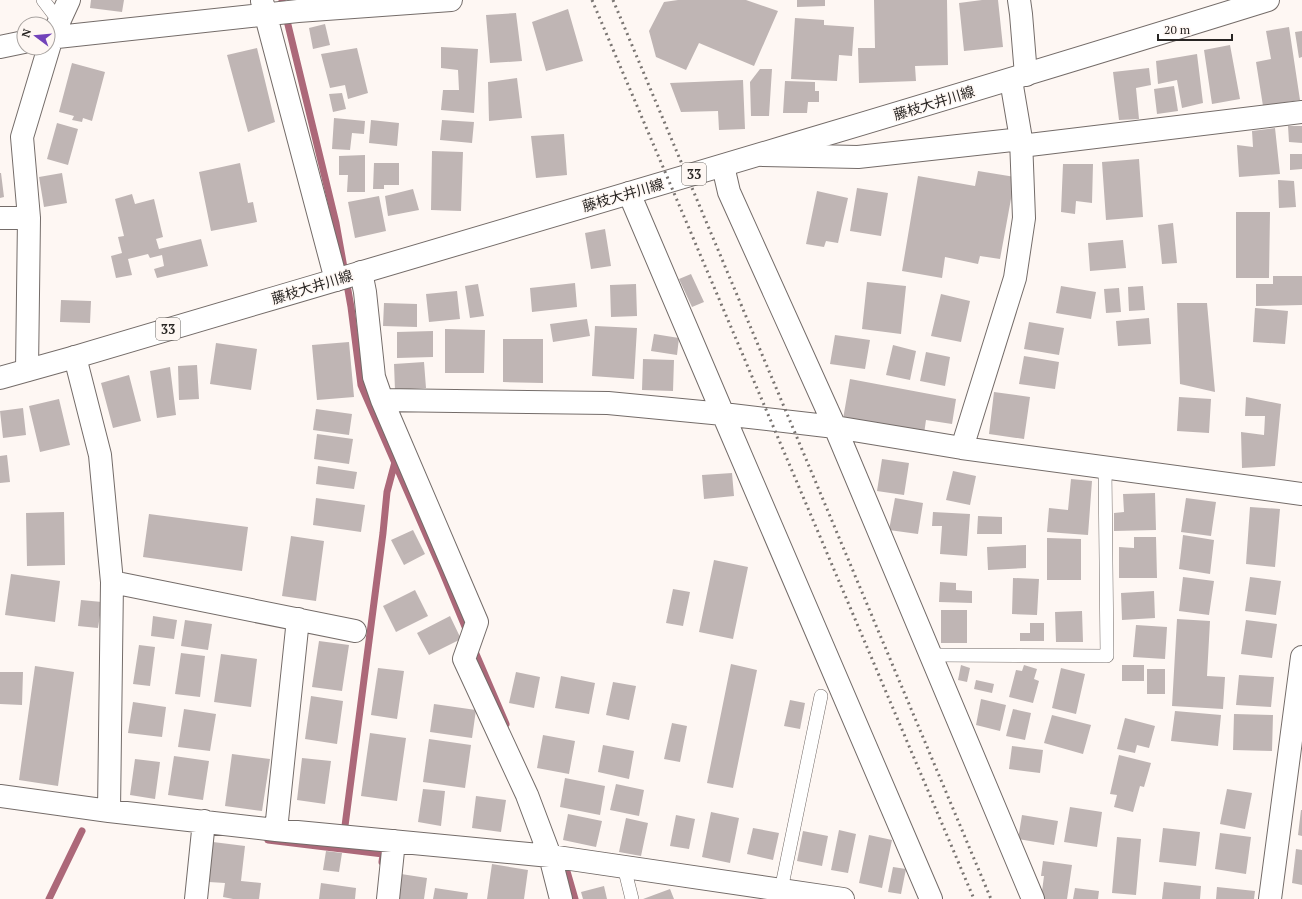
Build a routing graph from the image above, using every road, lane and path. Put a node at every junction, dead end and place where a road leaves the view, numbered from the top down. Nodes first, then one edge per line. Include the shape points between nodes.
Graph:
1 (43, 0) edge
2 (69, 0) edge
3 (450, 0) edge
4 (1019, 0) edge
5 (1268, 0) edge
6 (425, 1) edge
7 (264, 7) edge
8 (48, 16) edge
9 (56, 26) edge
10 (56, 32) edge
11 (16, 44) edge
12 (0, 47) edge
13 (46, 56) edge
14 (1018, 78) junction
15 (1302, 112) edge
16 (1021, 142) junction
17 (758, 155) junction
18 (723, 166) junction
19 (629, 193) junction
20 (0, 218) edge
21 (29, 218) junction
22 (361, 272) junction
23 (336, 280) junction
24 (75, 356) junction
25 (27, 370) junction
26 (0, 378) edge
27 (382, 400) junction
28 (723, 414) junction
29 (835, 427) junction
30 (962, 448) junction
31 (1105, 467) junction
32 (1302, 494) edge
33 (112, 582) junction
34 (298, 619) junction
35 (355, 631) dead end
36 (931, 655) junction
37 (1302, 657) edge
38 (821, 696) dead end
39 (0, 796) edge
40 (109, 811) junction
41 (204, 821) junction
42 (276, 830) junction
43 (394, 841) junction
44 (550, 856) junction
45 (624, 867) junction
46 (780, 890) junction
47 (196, 899) edge
48 (388, 899) edge
49 (561, 899) edge
50 (632, 899) edge
51 (843, 899) edge
52 (931, 899) edge
53 (1033, 899) edge
54 (1270, 899) edge

1 - 8 lane
2 - 9 street
3 - 6 street
4 - 14 street via 1022,14
5 - 14 street, 藤枝大井川線 / 33
6 - 7 street via 298,11
7 - 10 street
7 - 23 street
11 - 12 street
13 - 21 street via 22,137
14 - 16 street
14 - 17 street, 藤枝大井川線 / 33
15 - 16 street
16 - 17 street via 858,157
16 - 30 street via 1024,218 1015,278
17 - 18 street, 藤枝大井川線 / 33
18 - 19 street, 藤枝大井川線 / 33
18 - 29 street via 729,192
19 - 22 street, 藤枝大井川線 / 33
19 - 28 street
20 - 21 street
21 - 25 street
22 - 23 street, 藤枝大井川線 / 33
22 - 27 street via 374,377
23 - 24 street, 藤枝大井川線 / 33
24 - 25 street, 藤枝大井川線 / 33
24 - 33 street via 100,455
25 - 26 street, 藤枝大井川線 / 33
27 - 28 street via 608,403
27 - 44 street via 477,622 464,659 527,795
28 - 29 street
28 - 52 street
29 - 30 street
29 - 36 street
30 - 31 street
31 - 32 street
31 - 36 lane via 1107,656
33 - 34 street
33 - 40 street
34 - 35 street
34 - 42 street
36 - 53 street
37 - 54 street
38 - 46 lane
39 - 40 street
40 - 41 street
41 - 42 street
41 - 47 street
42 - 43 street
43 - 44 street
43 - 48 street
44 - 45 street
44 - 49 street
45 - 46 street
45 - 50 lane
46 - 51 street

